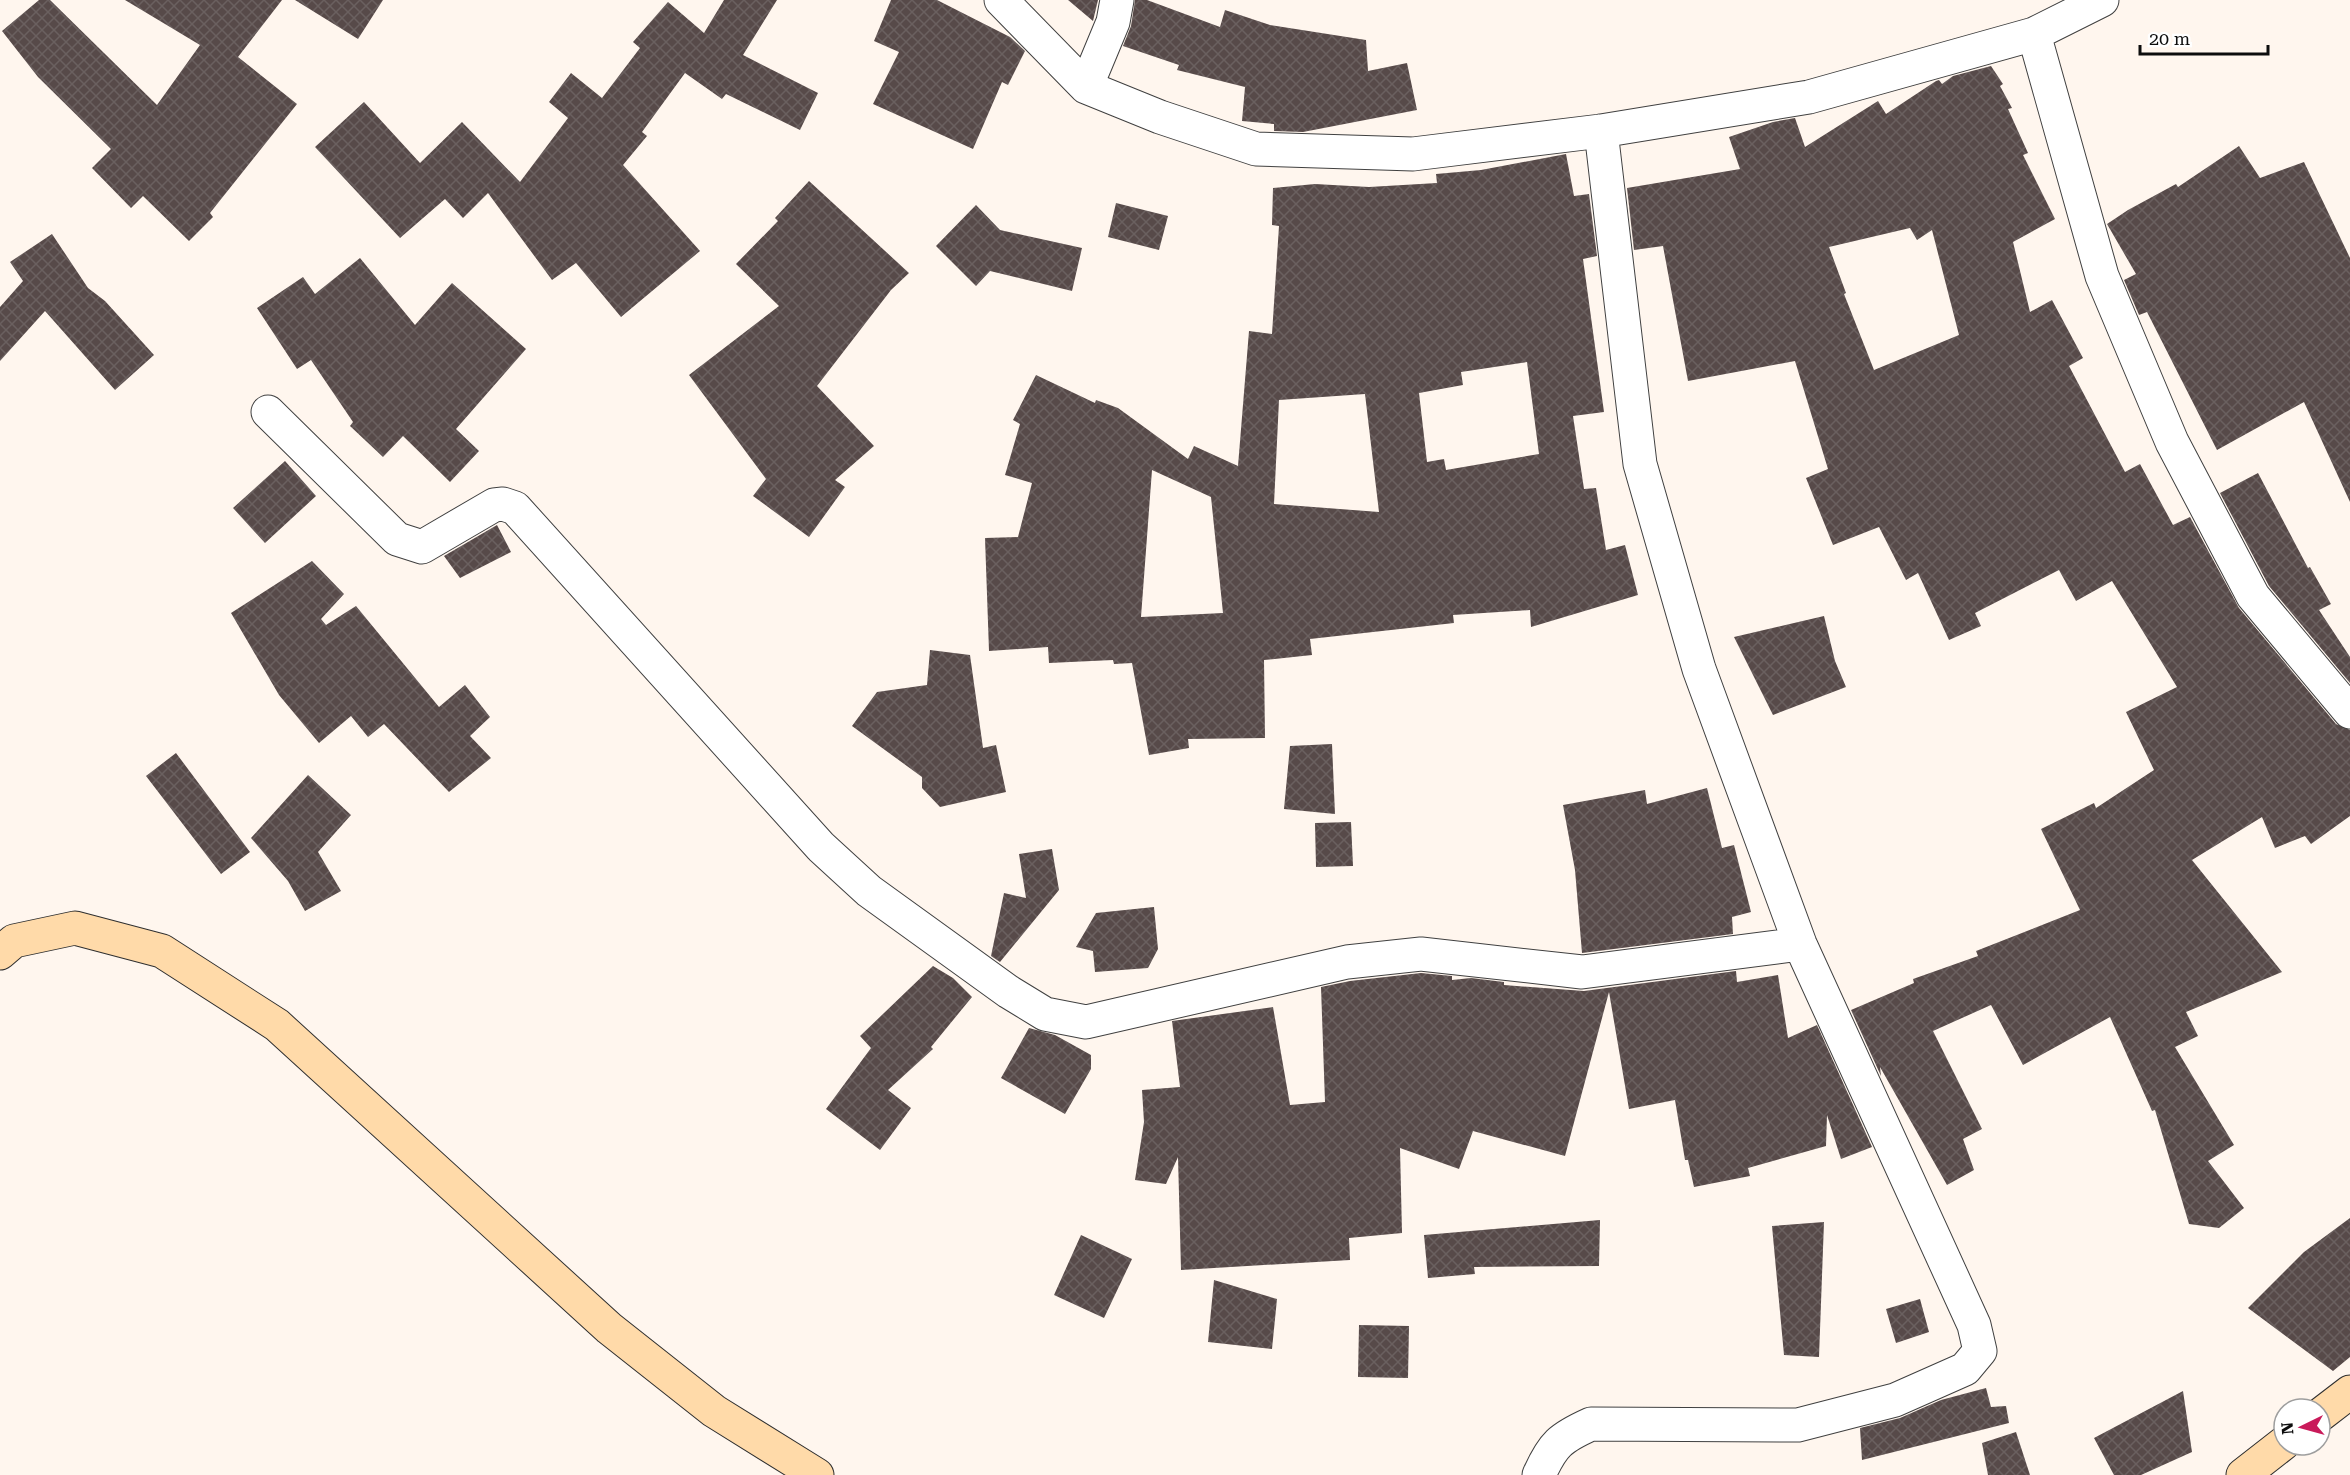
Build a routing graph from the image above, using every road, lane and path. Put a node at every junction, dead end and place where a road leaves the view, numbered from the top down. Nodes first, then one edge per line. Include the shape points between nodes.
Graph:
1 (1001, 0) edge
2 (1117, 0) edge
3 (2102, 0) edge
4 (2034, 34) junction
5 (1086, 87) junction
6 (1601, 131) junction
7 (268, 412) dead end
8 (2350, 712) edge
9 (1800, 944) junction
10 (0, 953) edge
11 (2350, 1392) edge
12 (2332, 1406) edge
13 (2272, 1452) edge
14 (817, 1475) edge
15 (1539, 1475) edge
16 (2243, 1475) edge

1 - 5 street
2 - 5 street via 1113,22
3 - 4 street
4 - 6 street via 1809,97
4 - 8 street via 2102,276 2172,442 2253,596
5 - 6 street via 1256,149 1413,154
6 - 9 street via 1640,464 1699,669
7 - 9 street via 397,539 414,547 422,547 494,505 515,508 821,847 869,891 1009,992 1046,1014 1086,1022 1347,962 1421,954 1582,972
9 - 15 street via 1974,1325 1980,1351 1965,1369 1895,1400 1798,1425 1591,1424 1564,1436 1551,1448
10 - 14 main road via 14,941 75,928 162,951 277,1025 618,1335 714,1411
11 - 12 main road
13 - 16 main road

